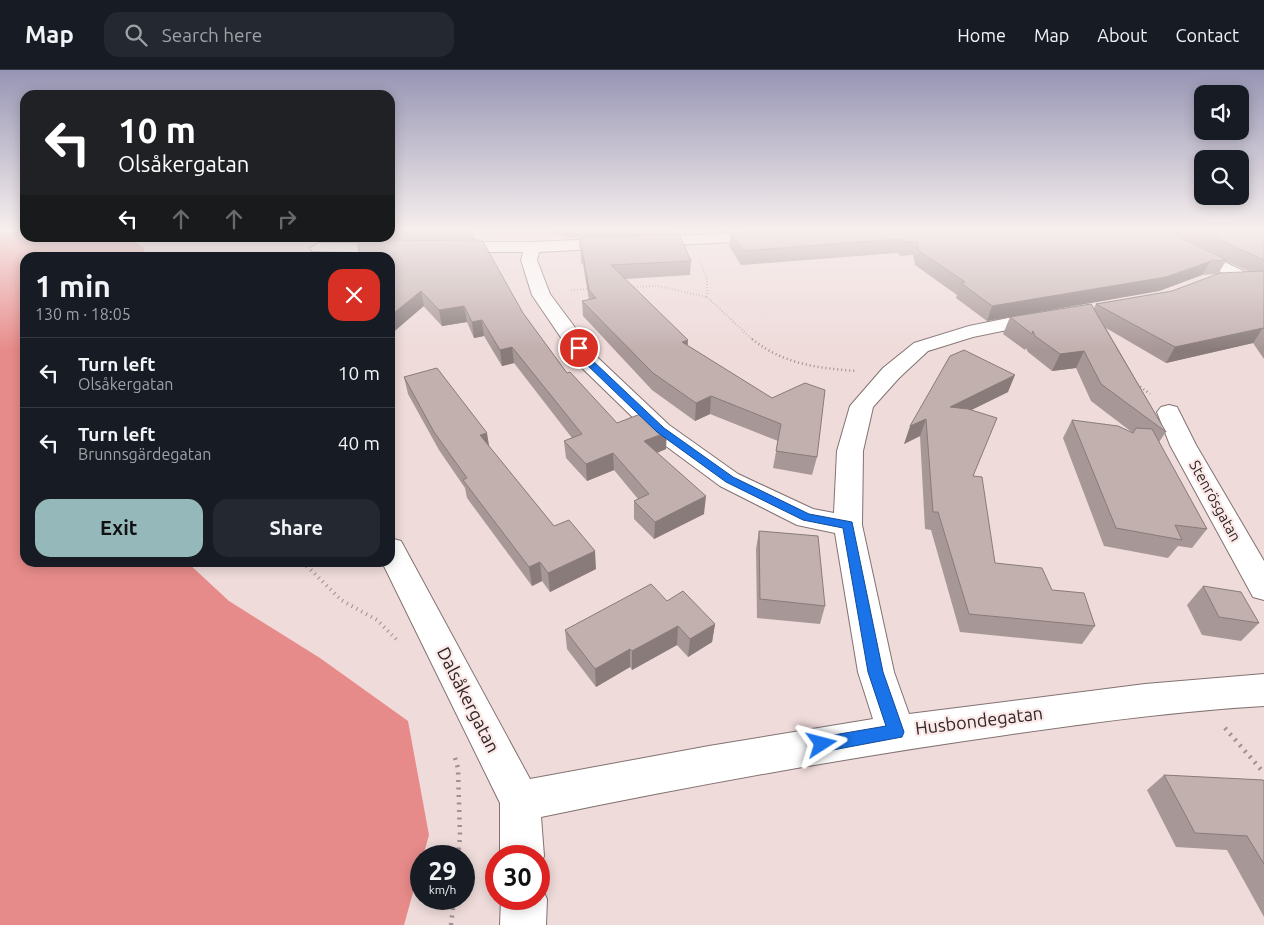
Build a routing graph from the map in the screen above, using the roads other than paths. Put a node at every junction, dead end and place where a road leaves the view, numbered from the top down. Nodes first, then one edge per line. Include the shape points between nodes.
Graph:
1 (532, 270) edge
2 (1228, 270) edge
3 (1200, 284) edge
4 (1256, 284) edge
5 (1062, 314) edge
6 (1169, 412) road end
7 (848, 525) junction
8 (395, 559) edge
9 (1264, 588) edge
10 (1264, 690) edge
11 (896, 732) junction
12 (520, 801) junction
13 (522, 845) edge
14 (524, 910) edge
15 (523, 925) edge

1 - 7 street via 541,295 589,362 660,430 730,480 807,518
2 - 4 street
3 - 4 street via 1209,280
5 - 7 street via 968,332 921,347 887,377 862,406 850,451
6 - 9 street, Stenrösgatan via 1183,445
7 - 11 street via 876,672
8 - 12 street, Dalsåkergatan
10 - 11 street, Husbondegatan via 1195,694
11 - 12 street, Husbondegatan via 692,766
12 - 13 street, Dalsåkergatan
14 - 15 street

